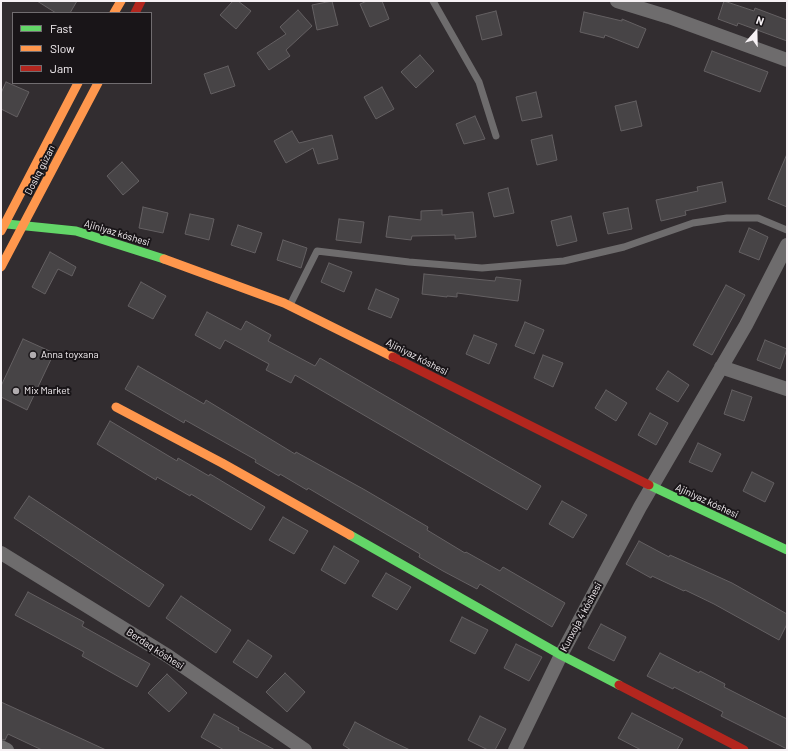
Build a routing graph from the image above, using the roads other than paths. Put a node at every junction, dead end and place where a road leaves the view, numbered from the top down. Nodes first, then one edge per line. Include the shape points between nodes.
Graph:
1 (121, 1) edge
2 (141, 1) edge
3 (433, 1) edge
4 (617, 1) edge
5 (115, 12) edge
6 (136, 12) edge
7 (787, 60) edge
8 (77, 84) edge
9 (97, 84) edge
10 (496, 136) dead end
11 (2, 226) edge
12 (23, 226) junction
13 (787, 230) edge
14 (787, 245) edge
15 (1, 267) edge
16 (290, 305) junction
17 (721, 367) junction
18 (787, 388) edge
19 (116, 407) dead end
20 (651, 486) junction
21 (787, 550) edge
22 (1, 553) edge
23 (561, 655) junction
24 (1, 747) edge
25 (7, 750) edge
26 (305, 750) edge
27 (515, 750) edge
28 (744, 750) edge

1 - 5 street
2 - 6 street
3 - 10 lane via 479,82
4 - 7 street
8 - 11 street, Doslıq gúzarı
9 - 12 street, Doslıq gúzarı
11 - 12 street, Ajiniyaz kóshesi
12 - 15 street, Doslıq gúzarı
12 - 16 street, Ajiniyaz kóshesi via 76,232 165,259
13 - 16 lane via 758,218 727,218 693,223 624,247 564,261 482,268 316,251
14 - 17 street, Kunxoja 4 kóshesi via 746,325
16 - 20 street, Ajiniyaz kóshesi
17 - 18 street
17 - 20 street, Kunxoja 4 kóshesi
19 - 23 street via 222,463
20 - 21 street, Ajiniyaz kóshesi
20 - 23 street, Kunxoja 4 kóshesi
22 - 26 street, Berdaq kóshesi via 168,656
23 - 27 street, Kunxoja 4 kóshesi
23 - 28 street
24 - 25 street

